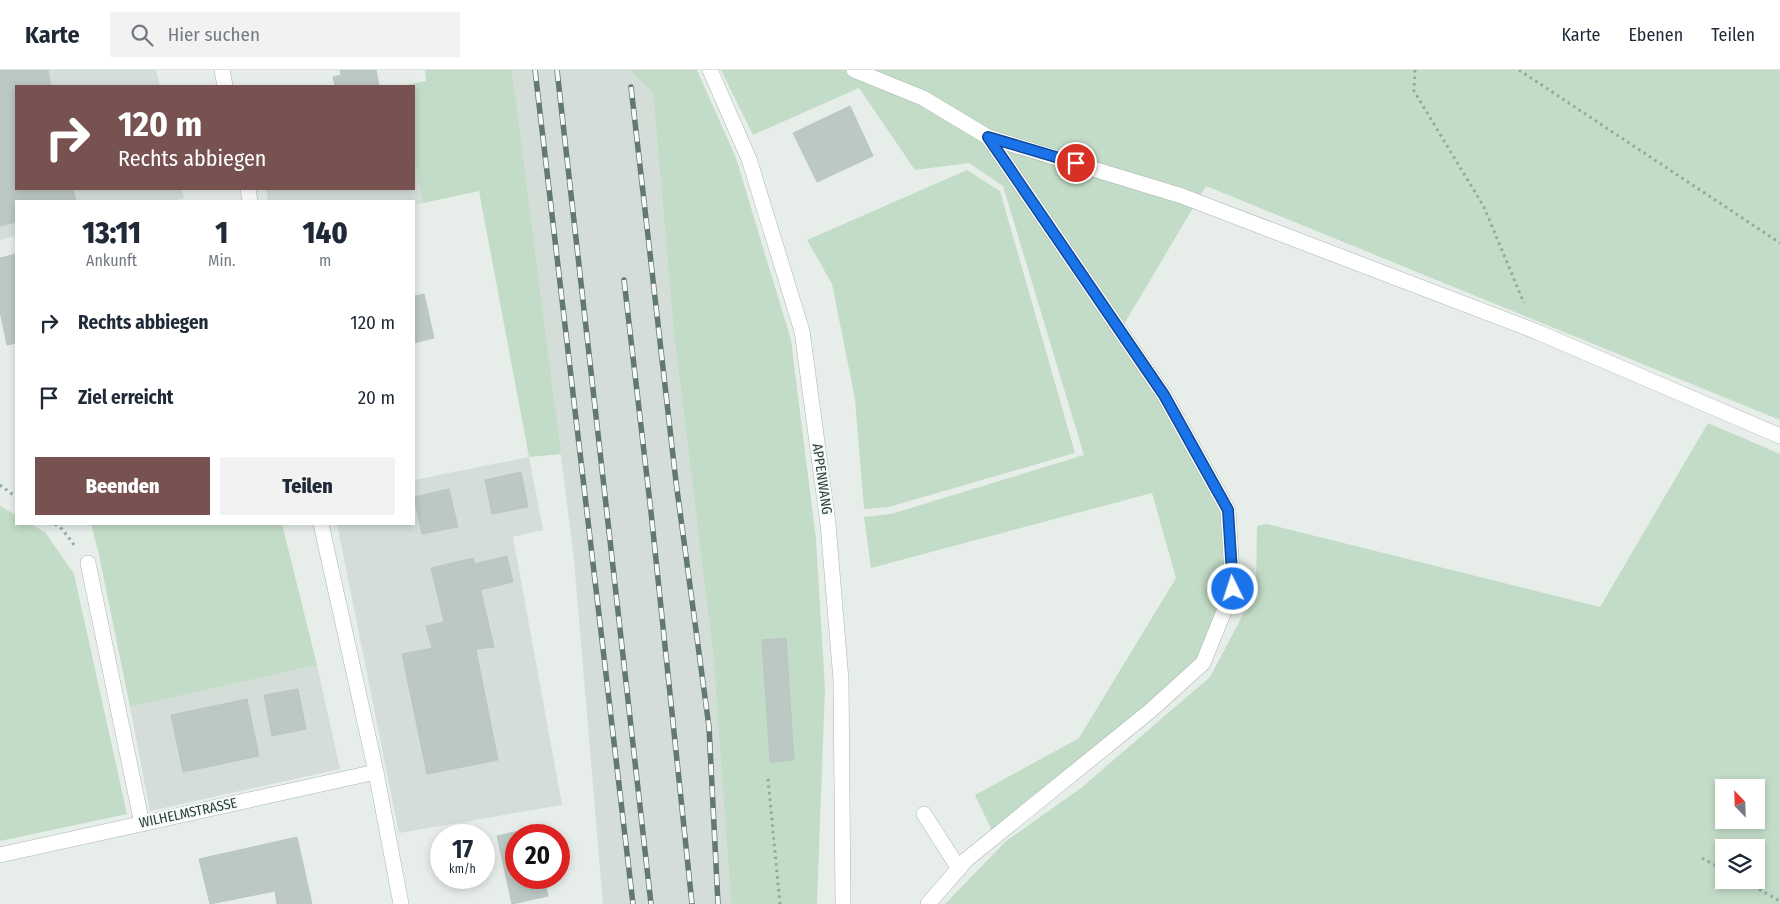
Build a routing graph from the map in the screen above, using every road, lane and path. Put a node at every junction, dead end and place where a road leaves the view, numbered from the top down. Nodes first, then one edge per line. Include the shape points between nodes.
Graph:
1 (222, 70) edge
2 (710, 70) edge
3 (854, 70) edge
4 (1415, 70) edge
5 (1518, 70) edge
6 (225, 85) edge
7 (988, 137) junction
8 (1780, 243) edge
9 (1535, 331) junction
10 (1780, 436) edge
11 (0, 486) edge
12 (15, 496) edge
13 (56, 525) edge
14 (321, 525) edge
15 (88, 563) joint
16 (376, 772) junction
17 (768, 779) dead end
18 (924, 814) dead end
19 (142, 824) junction
20 (0, 854) edge
21 (1702, 858) dead end
22 (1715, 865) edge
23 (959, 869) junction
24 (1758, 889) edge
25 (1780, 901) edge
26 (402, 904) edge
27 (780, 904) edge
28 (843, 904) edge
29 (928, 904) edge

1 - 6 street
2 - 28 street, APPENWANG via 749,159 802,331 828,524 841,680
3 - 7 street via 924,98
4 - 9 path via 1414,91 1484,207
5 - 8 path
7 - 9 street via 1182,196
7 - 23 street via 1164,395 1228,510 1233,589 1202,663 1150,711
9 - 10 street
11 - 12 path
13 - 15 path
14 - 16 street
15 - 19 street
16 - 19 street, WILHELMSTRASSE
16 - 26 street
17 - 27 path
18 - 23 street
19 - 20 street, WILHELMSTRASSE
21 - 22 path
23 - 29 street
24 - 25 path

